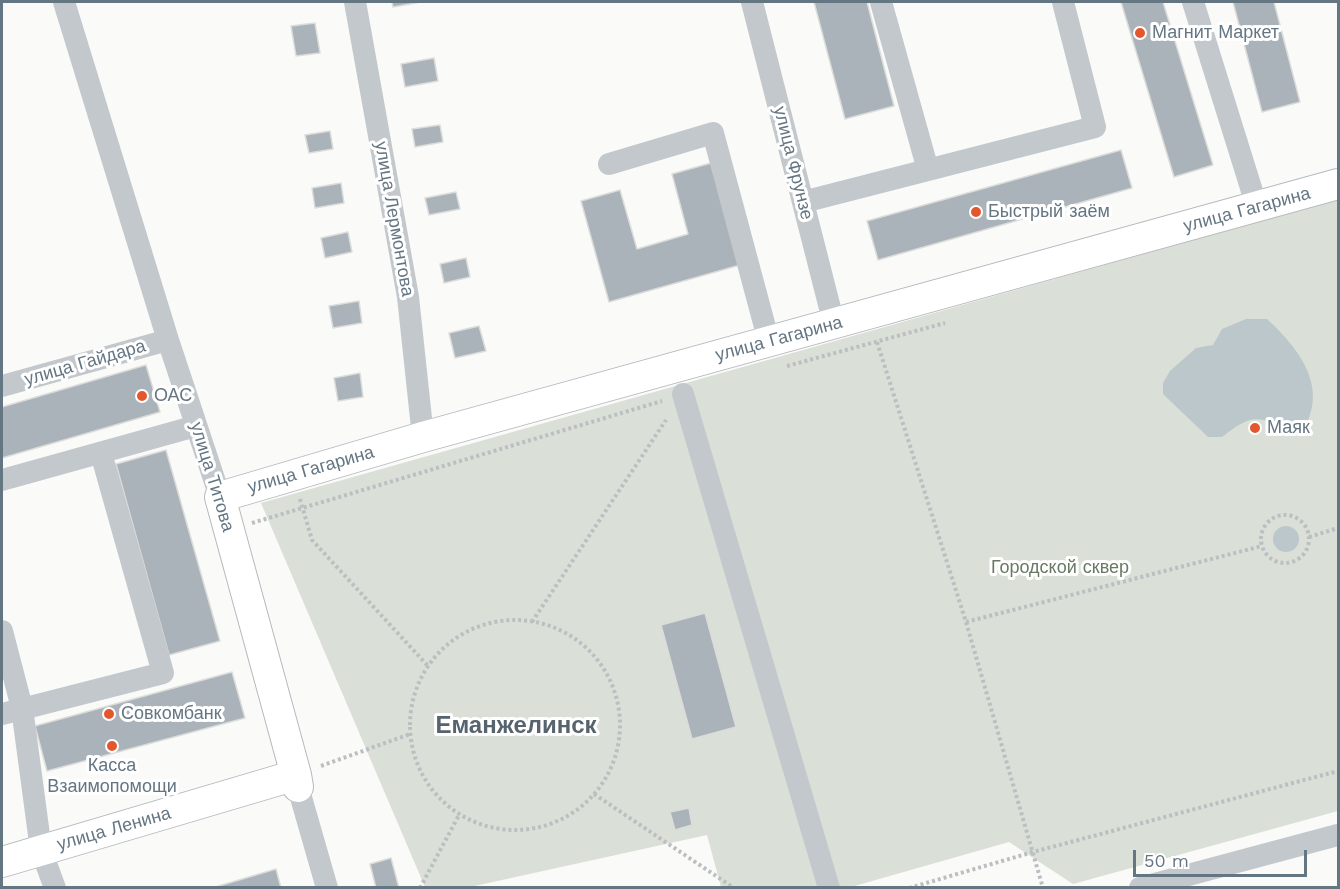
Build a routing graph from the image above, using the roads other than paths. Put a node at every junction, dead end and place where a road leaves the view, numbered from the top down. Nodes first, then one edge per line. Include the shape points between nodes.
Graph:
1 (64, 2) edge
2 (355, 2) edge
3 (752, 2) edge
4 (881, 2) edge
5 (1063, 2) edge
6 (1193, 2) edge
7 (609, 164) dead end
8 (928, 170) junction
9 (1338, 184) edge
10 (802, 202) junction
11 (1257, 207) junction
12 (834, 324) junction
13 (168, 340) junction
14 (769, 342) junction
15 (2, 386) edge
16 (683, 394) road end
17 (196, 426) junction
18 (423, 437) junction
19 (101, 453) junction
20 (2, 480) edge
21 (219, 497) junction
22 (2, 631) edge
23 (12, 711) edge
24 (297, 781) junction
25 (1338, 835) edge
26 (41, 850) junction
27 (2, 862) edge
28 (55, 888) edge
29 (327, 888) edge
30 (829, 888) edge
31 (1140, 888) edge

1 - 13 street, улица Титова
2 - 18 street, улица Лермонтова via 408,297
3 - 10 street, улица Фрунзе
4 - 8 street
5 - 8 street via 1095,127
6 - 11 street
7 - 14 street via 713,133
8 - 10 street
9 - 11 main road, улица Гагарина
10 - 12 street, улица Фрунзе
11 - 12 main road, улица Гагарина
12 - 14 main road, улица Гагарина
13 - 15 street, улица Гайдара
13 - 17 street, улица Титова
14 - 18 main road, улица Гагарина
16 - 30 street
17 - 19 street
17 - 21 street, улица Титова
18 - 21 main road, улица Гагарина
19 - 20 street
19 - 23 street via 163,673
21 - 24 main road, улица Титова
22 - 23 street
23 - 26 street
24 - 26 main road, улица Ленина
24 - 29 street, улица Титова
25 - 31 street
26 - 27 main road, улица Ленина
26 - 28 street

